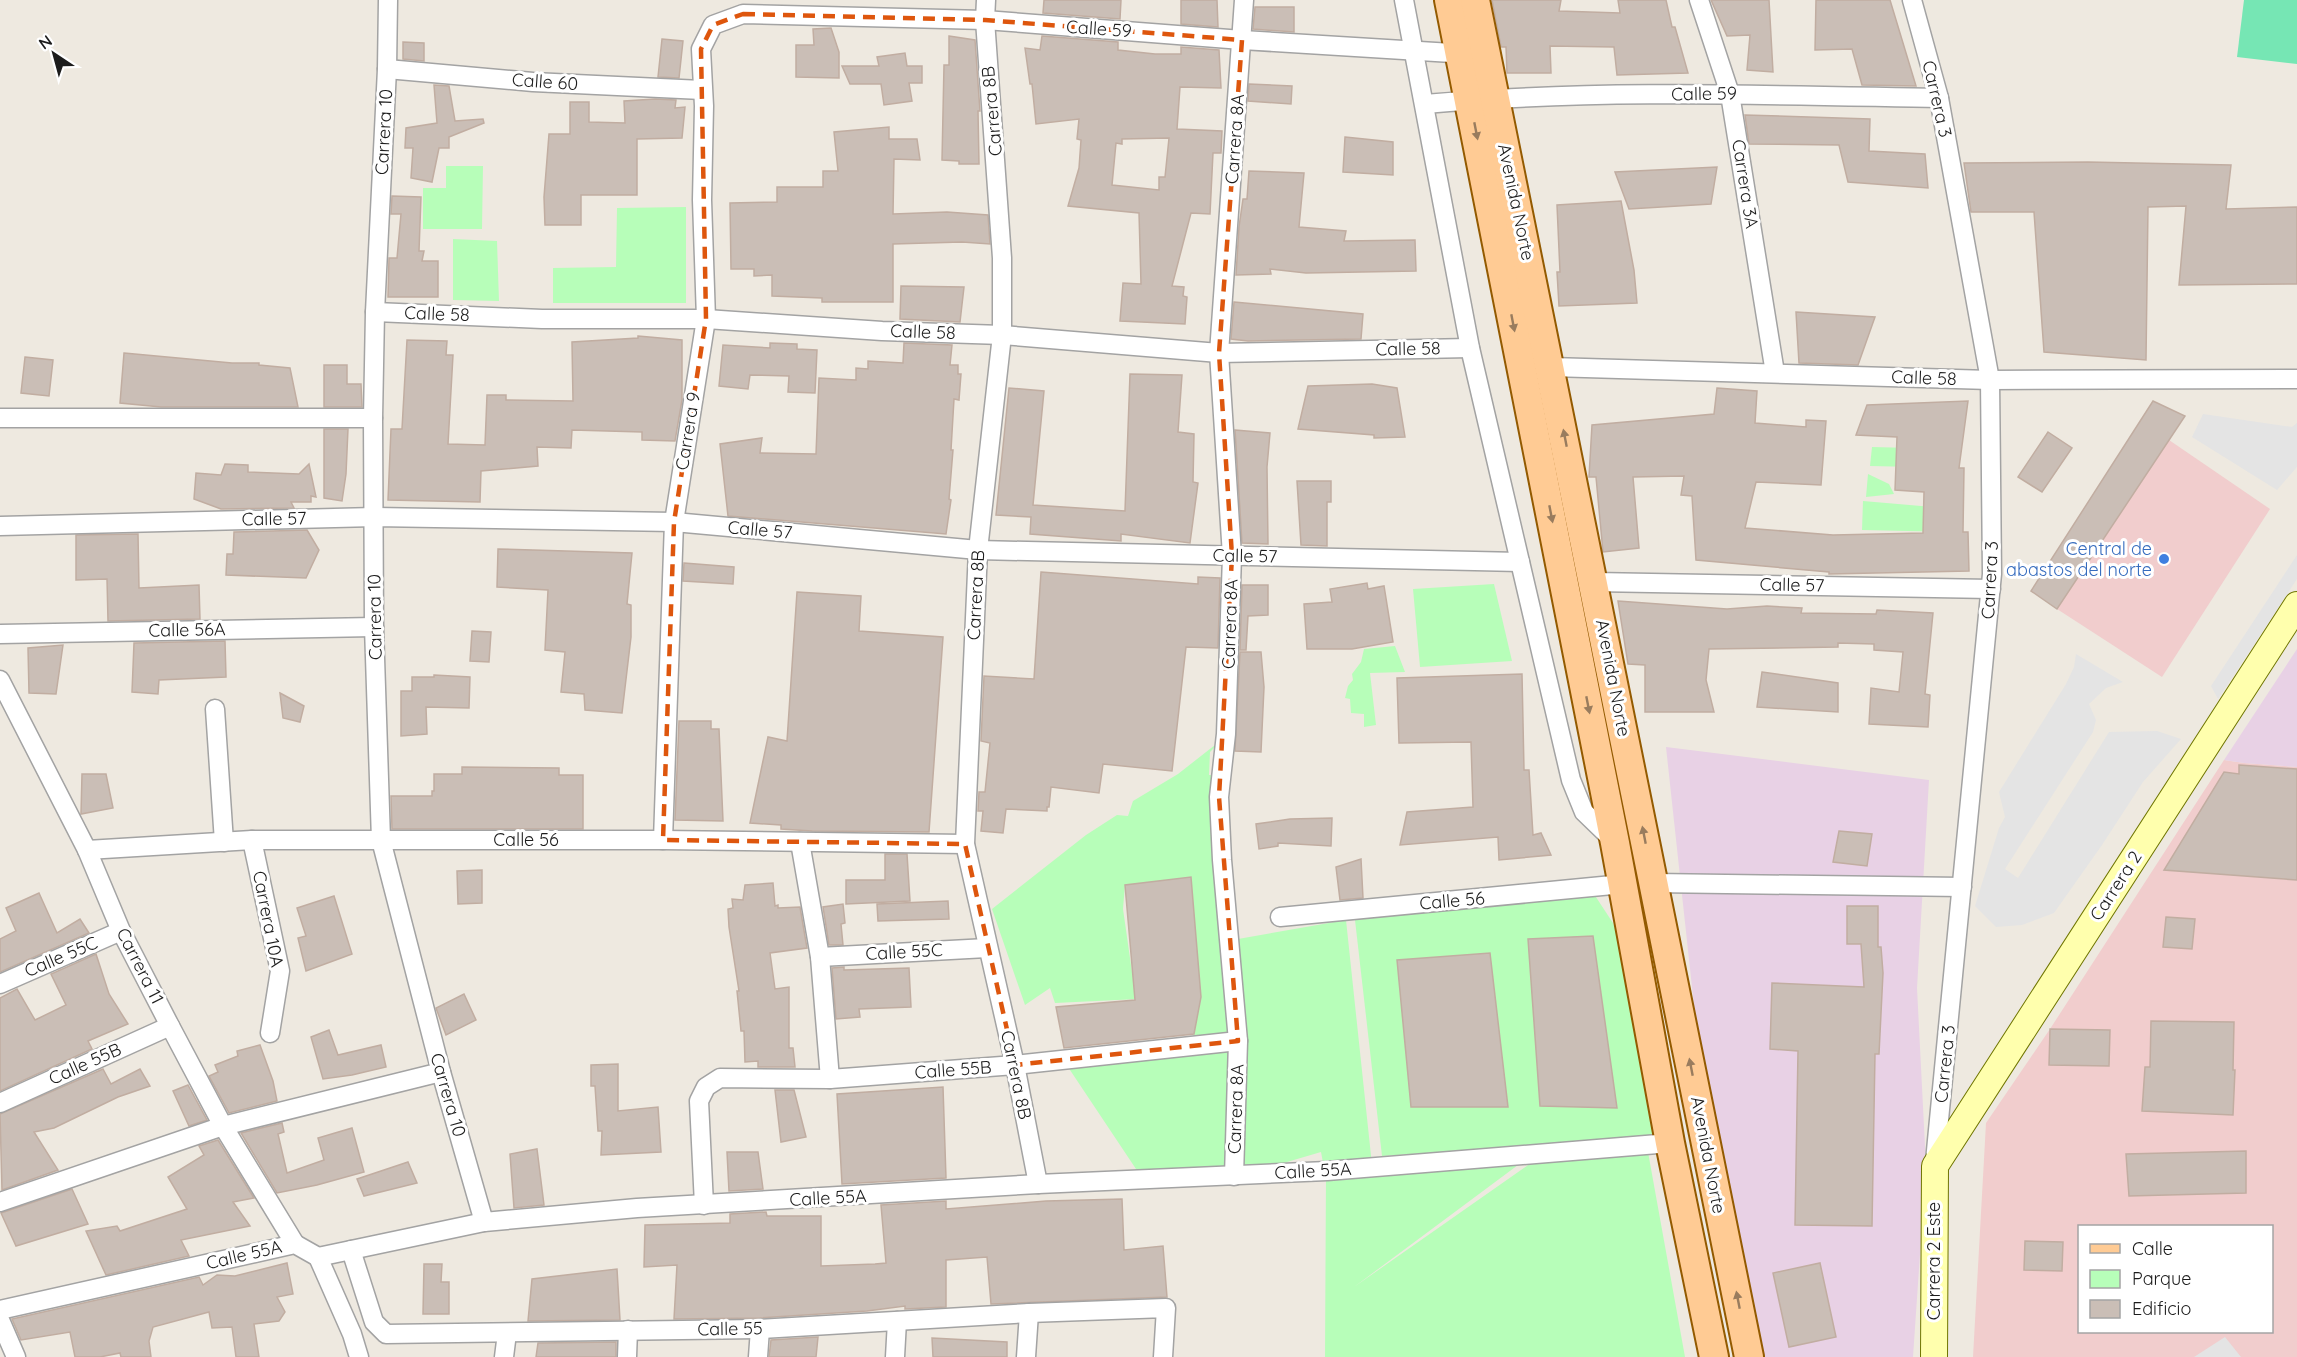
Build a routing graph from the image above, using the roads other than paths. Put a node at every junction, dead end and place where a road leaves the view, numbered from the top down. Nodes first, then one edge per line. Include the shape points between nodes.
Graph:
1 (388, 0) edge
2 (986, 0) edge
3 (1244, 0) edge
4 (1404, 0) edge
5 (1449, 0) edge
6 (1475, 0) edge
7 (1700, 0) edge
8 (1912, 0) edge
9 (985, 21) junction
10 (713, 25) joint
11 (1242, 40) junction
12 (1414, 51) junction
13 (1473, 54) junction
14 (387, 69) junction
15 (702, 90) junction
16 (1730, 94) junction
17 (1939, 98) junction
18 (1482, 99) junction
19 (1425, 104) junction
20 (375, 312) junction
21 (706, 319) junction
22 (1002, 334) junction
23 (1470, 348) junction
24 (1219, 353) junction
25 (1551, 367) junction
26 (1775, 373) junction
27 (2297, 379) edge
28 (1990, 380) junction
29 (0, 418) edge
30 (373, 418) junction
31 (375, 517) junction
32 (674, 522) junction
33 (0, 526) edge
34 (978, 550) junction
35 (1232, 556) junction
36 (1520, 562) junction
37 (1594, 582) junction
38 (1991, 589) junction
39 (2297, 605) edge
40 (374, 627) junction
41 (0, 634) edge
42 (0, 680) edge
43 (215, 709) dead end
44 (252, 840) junction
45 (381, 840) junction
46 (663, 840) junction
47 (224, 842) junction
48 (800, 842) junction
49 (1615, 843) junction
50 (966, 844) junction
51 (87, 850) junction
52 (1654, 883) junction
53 (1623, 884) junction
54 (1962, 887) junction
55 (1280, 917) dead end
56 (121, 931) junction
57 (987, 948) junction
58 (820, 957) junction
59 (0, 984) edge
60 (170, 1026) junction
61 (270, 1033) dead end
62 (1238, 1041) junction
63 (1015, 1065) junction
64 (441, 1072) junction
65 (830, 1079) junction
66 (0, 1103) edge
67 (223, 1126) junction
68 (1670, 1143) junction
69 (1935, 1166) junction
70 (1234, 1176) junction
71 (1038, 1184) junction
72 (0, 1202) edge
73 (704, 1205) junction
74 (484, 1222) junction
75 (295, 1244) junction
76 (351, 1250) junction
77 (318, 1257) junction
78 (0, 1310) edge
79 (1029, 1313) junction
80 (0, 1320) edge
81 (897, 1321) junction
82 (760, 1329) junction
83 (628, 1330) junction
84 (507, 1333) junction
85 (16, 1357) edge
86 (359, 1357) edge
87 (504, 1357) edge
88 (627, 1357) edge
89 (758, 1357) edge
90 (895, 1357) edge
91 (1026, 1357) edge
92 (1163, 1357) edge
93 (1714, 1357) edge
94 (1749, 1357) edge
95 (1934, 1357) edge

1 - 14 street, Carrera 10
2 - 9 street, Carrera 8B
3 - 11 street, Carrera 8A
4 - 12 street
5 - 13 main road, Avenida Norte
6 - 13 main road, Avenida Norte
7 - 16 street, Carrera 3A
8 - 17 street, Carrera 3
9 - 10 street, Calle 59 via 743,14
9 - 11 street, Calle 59
9 - 22 street, Carrera 8B via 1001,246
10 - 15 street, Carrera 9 via 701,49
11 - 12 street, Calle 59
11 - 24 street, Carrera 8A
12 - 13 street, Calle 59
12 - 19 street
13 - 18 main road, Avenida Norte
14 - 15 street, Calle 60 via 533,82
14 - 20 street, Carrera 10
15 - 21 street, Carrera 9
16 - 17 street, Calle 59
16 - 18 street, Calle 59
16 - 26 street, Carrera 3A
17 - 28 street, Carrera 3
18 - 19 street, Calle 59
18 - 25 main road, Avenida Norte
18 -> 49 main road, Avenida Norte
19 - 23 street
20 - 21 street, Calle 58 via 542,319
20 - 30 street, Carrera 10
21 - 22 street, Calle 58 via 882,331
21 - 32 street, Carrera 9
22 - 24 street, Calle 58
22 - 34 street, Carrera 8B
23 - 24 street, Calle 58
23 - 36 street
24 - 35 street, Carrera 8A
25 - 26 street, Calle 58
37 -> 25 main road, Avenida Norte
26 - 28 street, Calle 58
27 - 28 street, Calle 58
28 - 38 street, Carrera 3
29 - 30 street
30 - 31 street, Carrera 10
31 - 32 street, Calle 57
31 - 33 street, Calle 57
31 - 40 street, Carrera 10
32 - 34 street, Calle 57
32 - 46 street, Carrera 9
34 - 35 street, Calle 57
34 - 50 street, Carrera 8B
35 - 36 street, Calle 57
35 - 62 street, Carrera 8A via 1226,734 1219,797
36 - 49 street via 1571,780 1584,812
37 - 38 street, Calle 57
52 -> 37 main road, Avenida Norte
38 - 54 street, Carrera 3
39 - 69 street, Carrera 2
40 - 41 street, Calle 56A
40 - 45 street, Carrera 10
42 - 51 street, Carrera 11
43 - 47 street
44 - 45 street, Calle 56
44 - 47 street, Calle 56
44 - 61 street, Carrera 10A via 280,971
45 - 46 street, Calle 56
45 - 64 street, Carrera 10
46 - 48 street, Calle 56
47 - 51 street, Calle 56
48 - 50 street, Calle 56
48 - 58 street
49 - 53 main road, Avenida Norte
50 - 57 street, Carrera 8B
51 - 56 street, Carrera 11
52 - 54 street
94 -> 52 main road, Avenida Norte
53 - 55 street, Calle 56
53 - 68 main road, Avenida Norte
54 - 69 street, Carrera 3
56 - 59 street, Calle 55C
56 - 60 street, Carrera 11
57 - 58 street, Calle 55C
57 - 63 street, Carrera 8B
58 - 65 street
60 - 66 street, Calle 55B
60 - 67 street, Carrera 11
62 - 63 street, Calle 55B
62 - 70 street, Carrera 8A
63 - 65 street, Calle 55B
63 - 71 street, Carrera 8B
64 - 67 street
64 - 74 street, Carrera 10
65 - 73 street, Calle 55B via 720,1078 706,1087 699,1101
67 - 72 street
67 - 75 street, Carrera 11
68 - 70 street, Calle 55A
68 - 93 main road, Avenida Norte
69 - 95 street, Carrera 2 Este
70 - 71 street, Calle 55A
71 - 73 street, Calle 55A
73 - 74 street, Calle 55A
74 - 76 street, Calle 55A
75 - 77 street, Calle 55A
75 - 78 street, Calle 55A
76 - 77 street, Calle 55A
76 - 84 street, Calle 55 via 374,1322 386,1334
77 - 86 street
79 - 81 street, Calle 55
79 - 91 street
79 - 92 street, Calle 55 via 1167,1308
80 - 85 street
81 - 82 street, Calle 55
81 - 90 street
82 - 83 street, Calle 55
82 - 89 street
83 - 84 street, Calle 55
83 - 88 street
84 - 87 street

